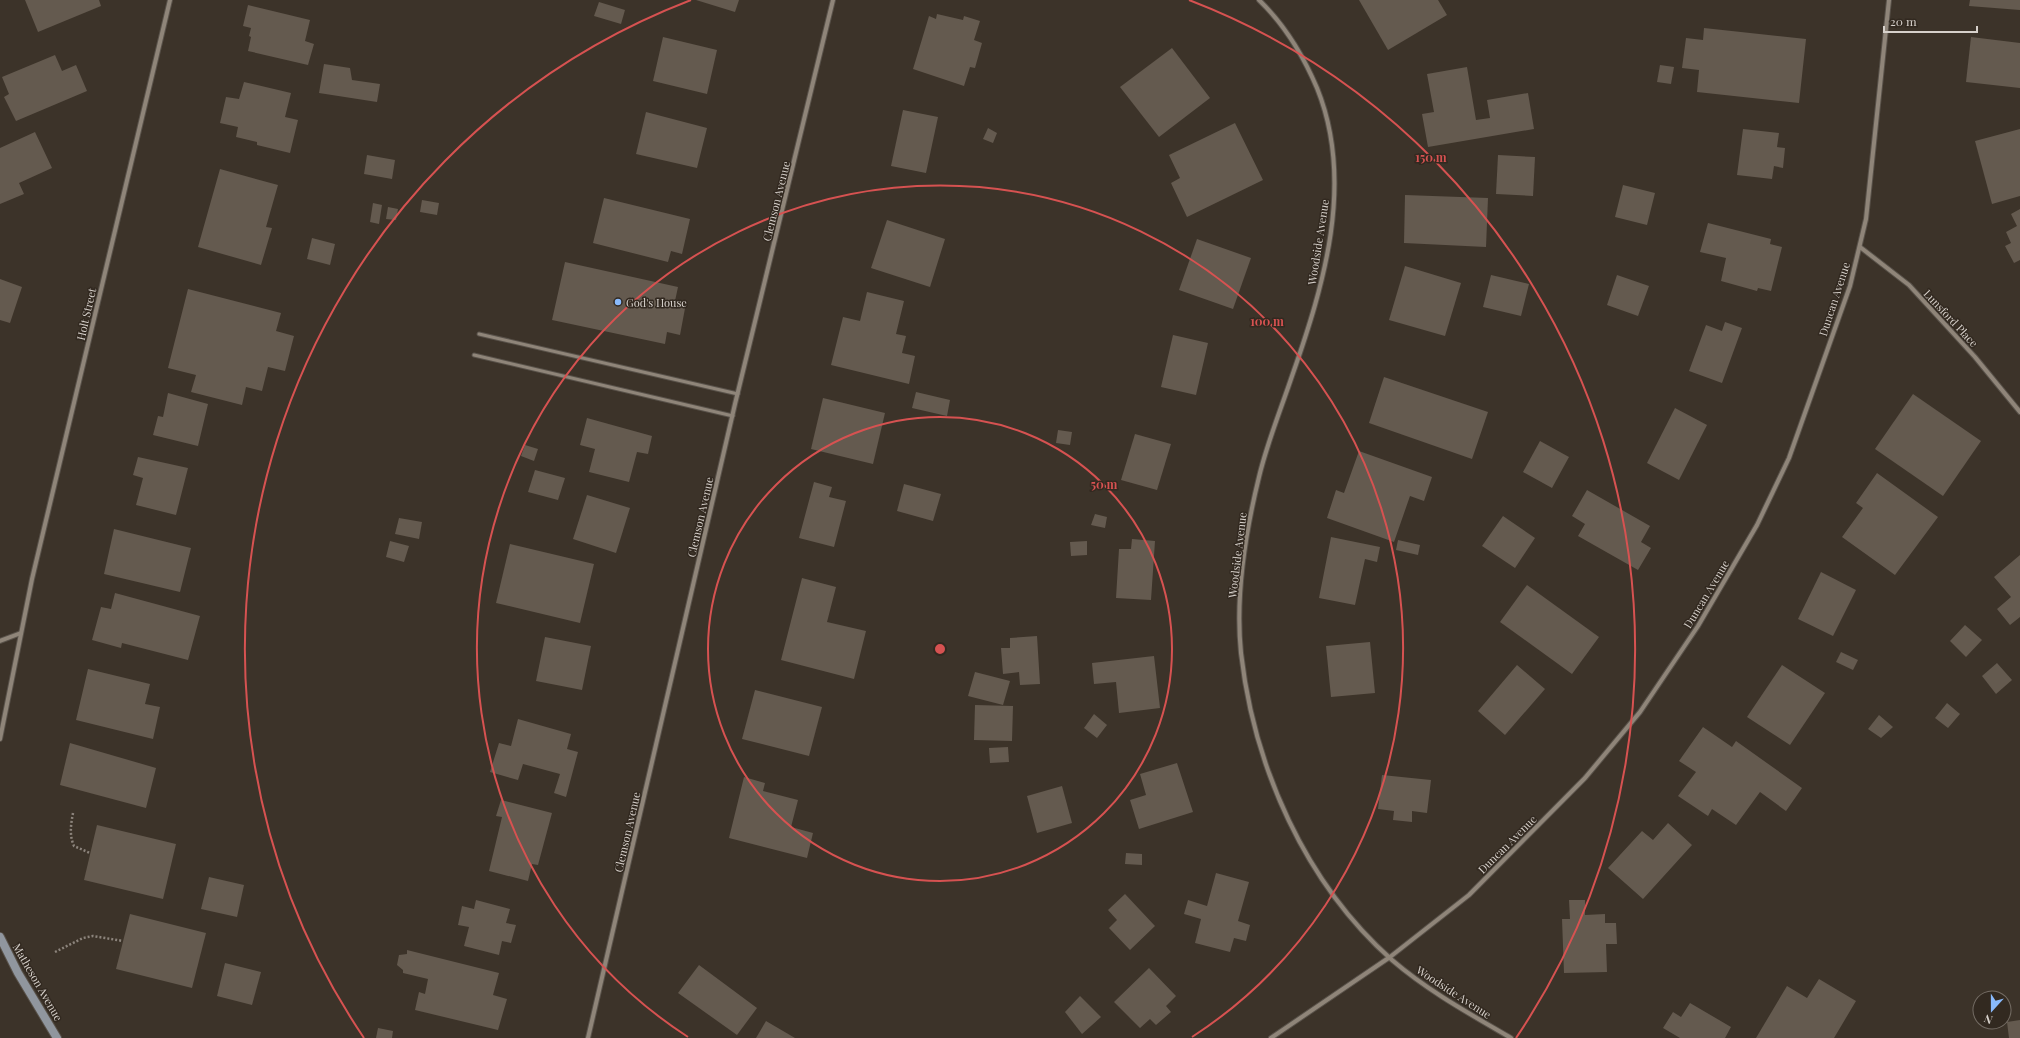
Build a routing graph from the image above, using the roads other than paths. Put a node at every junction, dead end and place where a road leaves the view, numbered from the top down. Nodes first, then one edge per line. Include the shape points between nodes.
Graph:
1 (170, 0) edge
2 (833, 0) edge
3 (1259, 0) edge
4 (1889, 0) edge
5 (1860, 247) junction
6 (478, 334) dead end
7 (474, 355) dead end
8 (738, 394) junction
9 (2020, 412) edge
10 (733, 416) junction
11 (21, 633) junction
12 (0, 641) edge
13 (0, 739) edge
14 (0, 937) edge
15 (1390, 958) junction
16 (57, 1038) edge
17 (588, 1038) edge
18 (1271, 1038) edge
19 (1511, 1038) edge

1 - 11 street, Holt Street
2 - 8 street, Clemson Avenue
3 - 15 street, Woodside Avenue via 1296,45 1308,66 1325,110 1336,181 1322,281 1263,462 1251,515 1240,589 1241,652 1258,743 1288,818 1316,871 1344,909
4 - 5 street, Duncan Avenue via 1866,219
5 - 9 street, Lunsford Place via 1909,285 1975,357
5 - 15 street, Duncan Avenue via 1850,286 1789,458 1757,525 1698,626 1640,712 1585,778 1469,895
6 - 8 lane
7 - 10 lane
8 - 10 street, Clemson Avenue
10 - 17 street, Clemson Avenue
11 - 12 street
11 - 13 street, Holt Street
14 - 16 street, Matheson Avenue via 18,973
15 - 18 street, Duncan Avenue
15 - 19 street, Woodside Avenue via 1416,980

